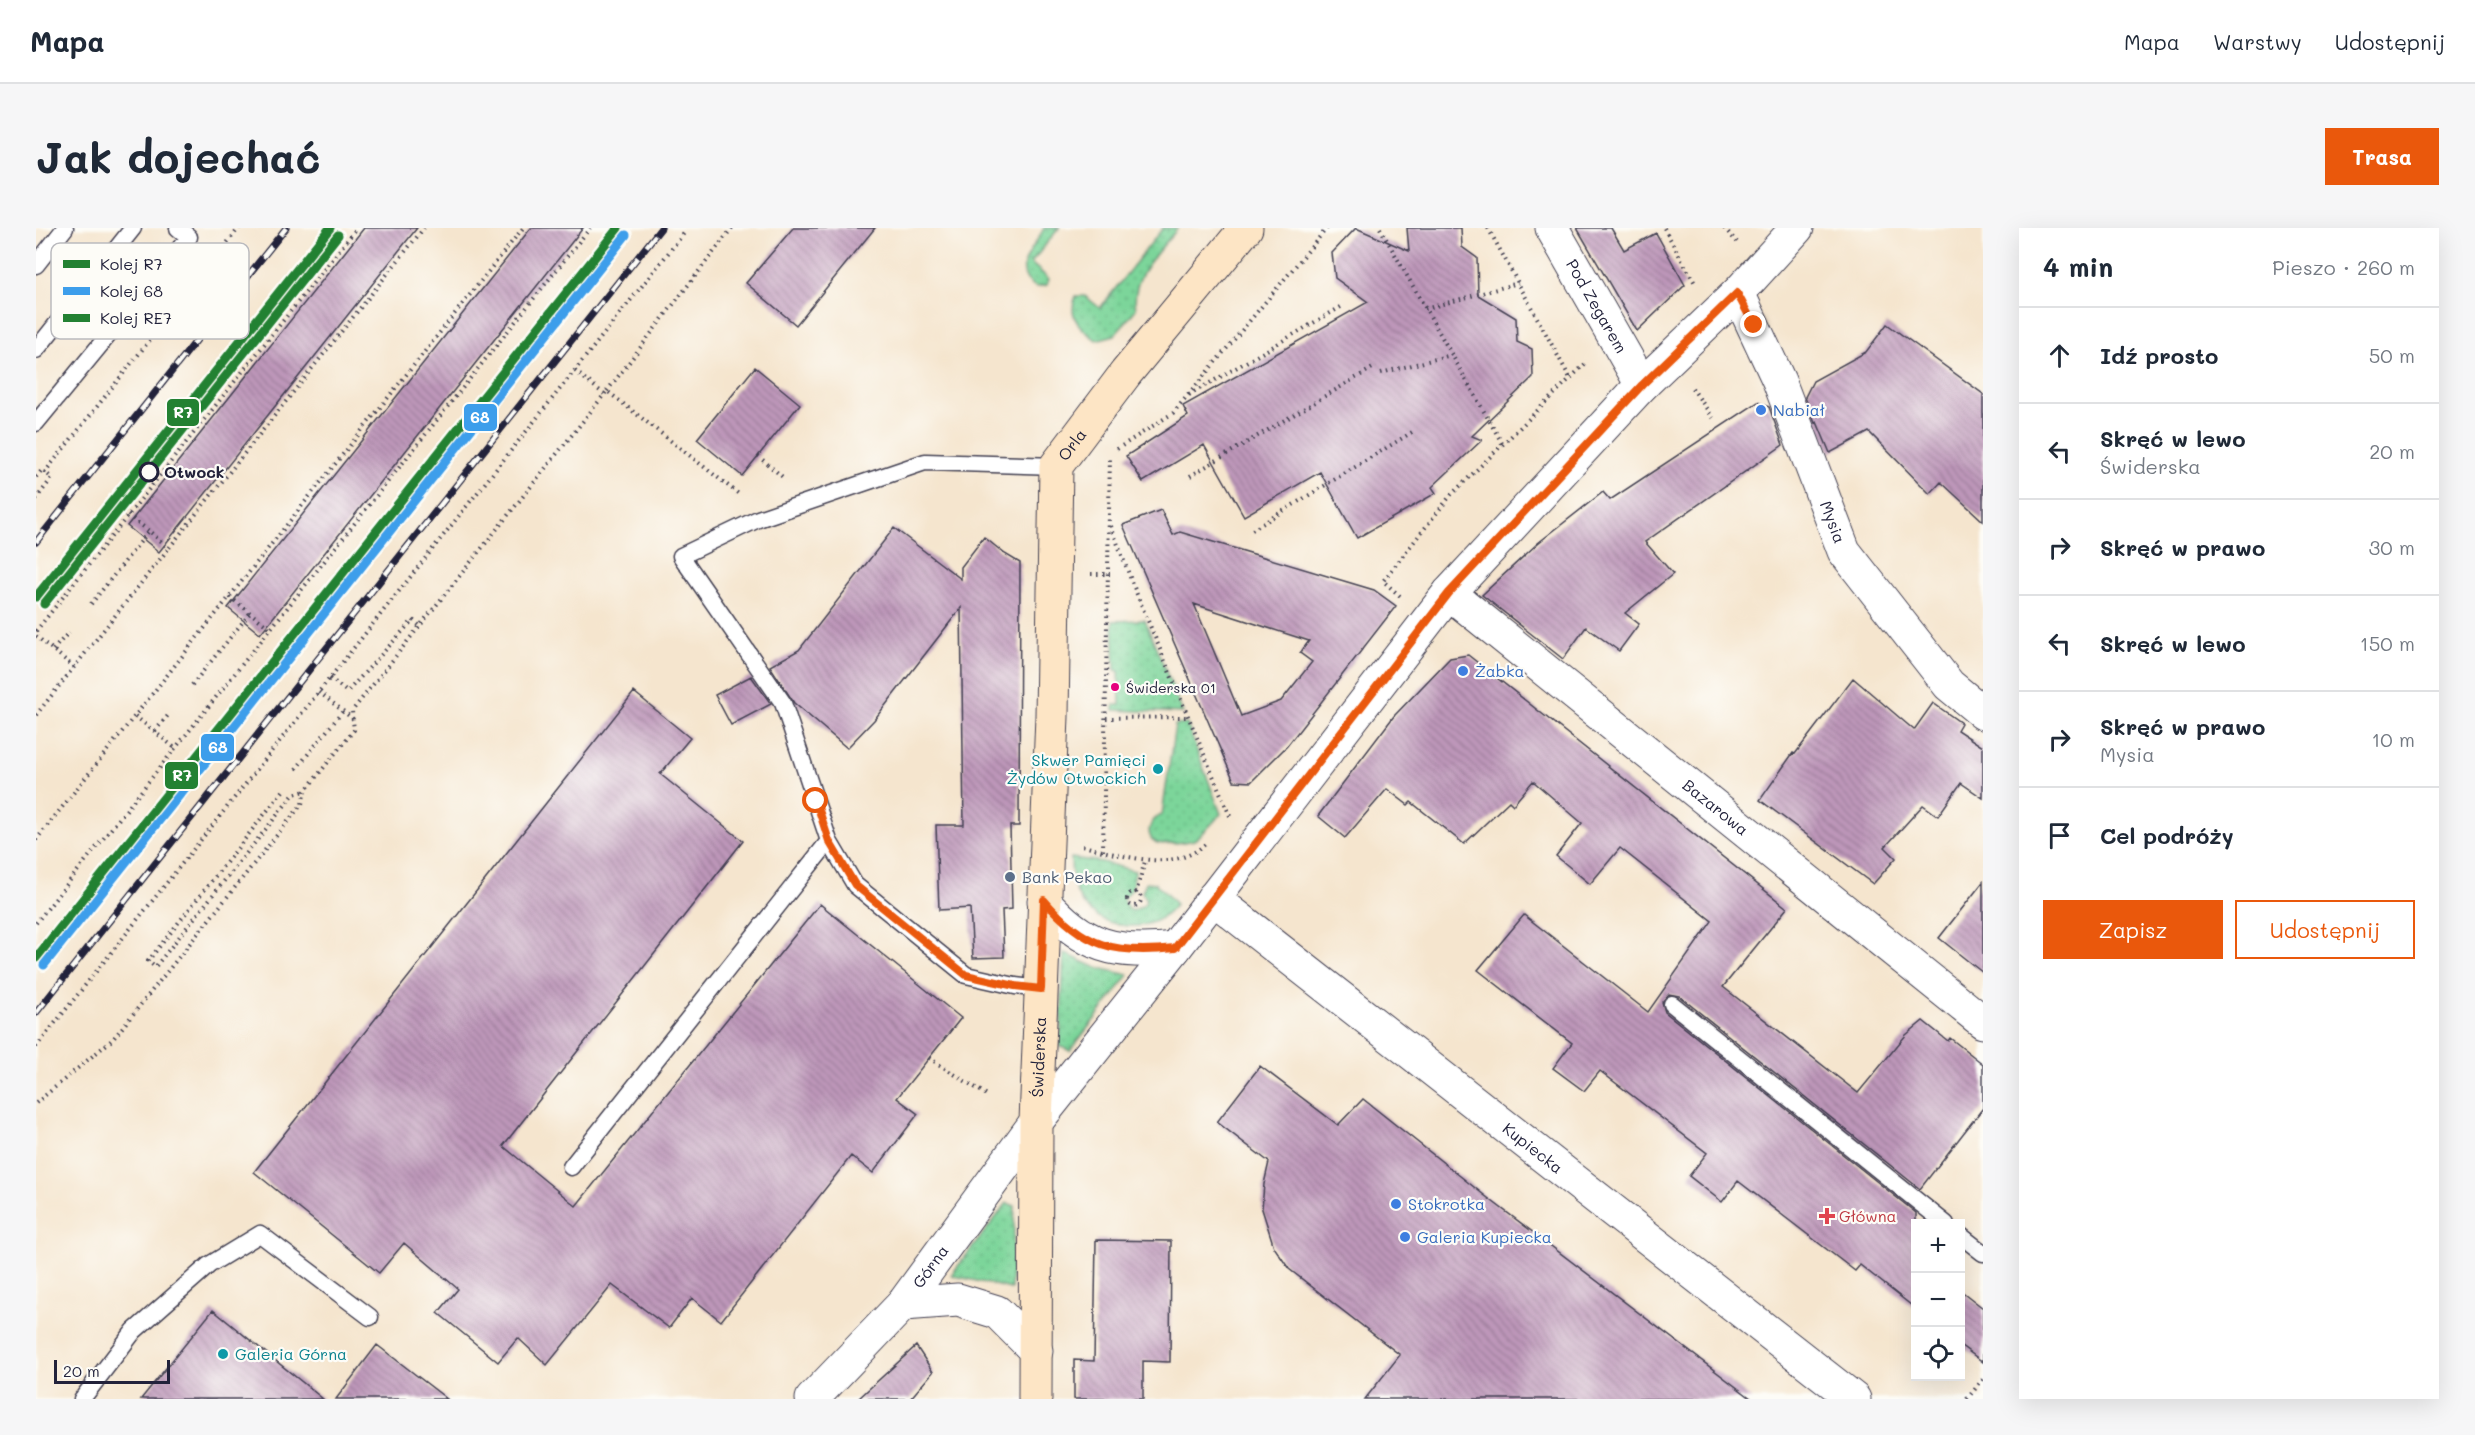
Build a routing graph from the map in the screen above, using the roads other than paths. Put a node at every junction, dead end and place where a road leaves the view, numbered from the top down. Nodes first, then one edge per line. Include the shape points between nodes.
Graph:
1 (65, 228) edge
2 (133, 228) edge
3 (178, 228) edge
4 (1246, 228) edge
5 (1551, 228) edge
6 (1797, 228) edge
7 (53, 243) edge
8 (121, 243) edge
9 (184, 243) edge
10 (51, 246) edge
11 (36, 265) edge
12 (1737, 293) junction
13 (51, 331) edge
14 (105, 339) edge
15 (36, 350) edge
16 (1642, 385) junction
17 (36, 423) edge
18 (1056, 466) junction
19 (1449, 593) junction
20 (1983, 714) edge
21 (1052, 716) joint
22 (829, 841) junction
23 (1213, 898) junction
24 (1044, 900) junction
25 (1175, 948) junction
26 (1041, 989) junction
27 (1672, 1004) dead end
28 (1983, 1022) edge
29 (1036, 1122) junction
30 (571, 1167) dead end
31 (1940, 1219) edge
32 (1965, 1239) edge
33 (1983, 1253) edge
34 (903, 1304) junction
35 (370, 1317) dead end
36 (1036, 1352) junction
37 (82, 1399) edge
38 (812, 1399) edge
39 (1035, 1399) edge
40 (1854, 1399) edge

1 - 7 lane
2 - 8 lane
3 - 9 lane via 189,237
4 - 18 street, Orla via 1126,373
5 - 16 street, Pod Zegarem
6 - 12 street, Górna
10 - 11 lane
12 - 16 street, Górna
12 - 20 street, Mysia via 1779,381 1844,551 1949,685
13 - 15 lane
14 - 17 lane
16 - 19 street, Górna
18 - 21 street, Orla
18 - 22 lane via 925,462 758,519 681,556 783,703
19 - 23 street, Górna
19 - 28 street, Bazarowa
21 - 24 street, Świderska
22 - 26 lane via 855,885 966,975
22 - 30 lane
23 - 25 street, Górna
23 - 40 street, Kupiecka
24 - 25 street via 1063,922 1109,948
24 - 26 street, Świderska
25 - 29 street, Górna
26 - 29 street, Świderska
27 - 31 lane
29 - 34 street, Górna
29 - 36 street, Świderska
32 - 33 lane
34 - 36 street via 958,1300 997,1312
34 - 38 street, Górna
35 - 37 lane via 260,1234 209,1265 134,1331
36 - 39 street, Świderska

